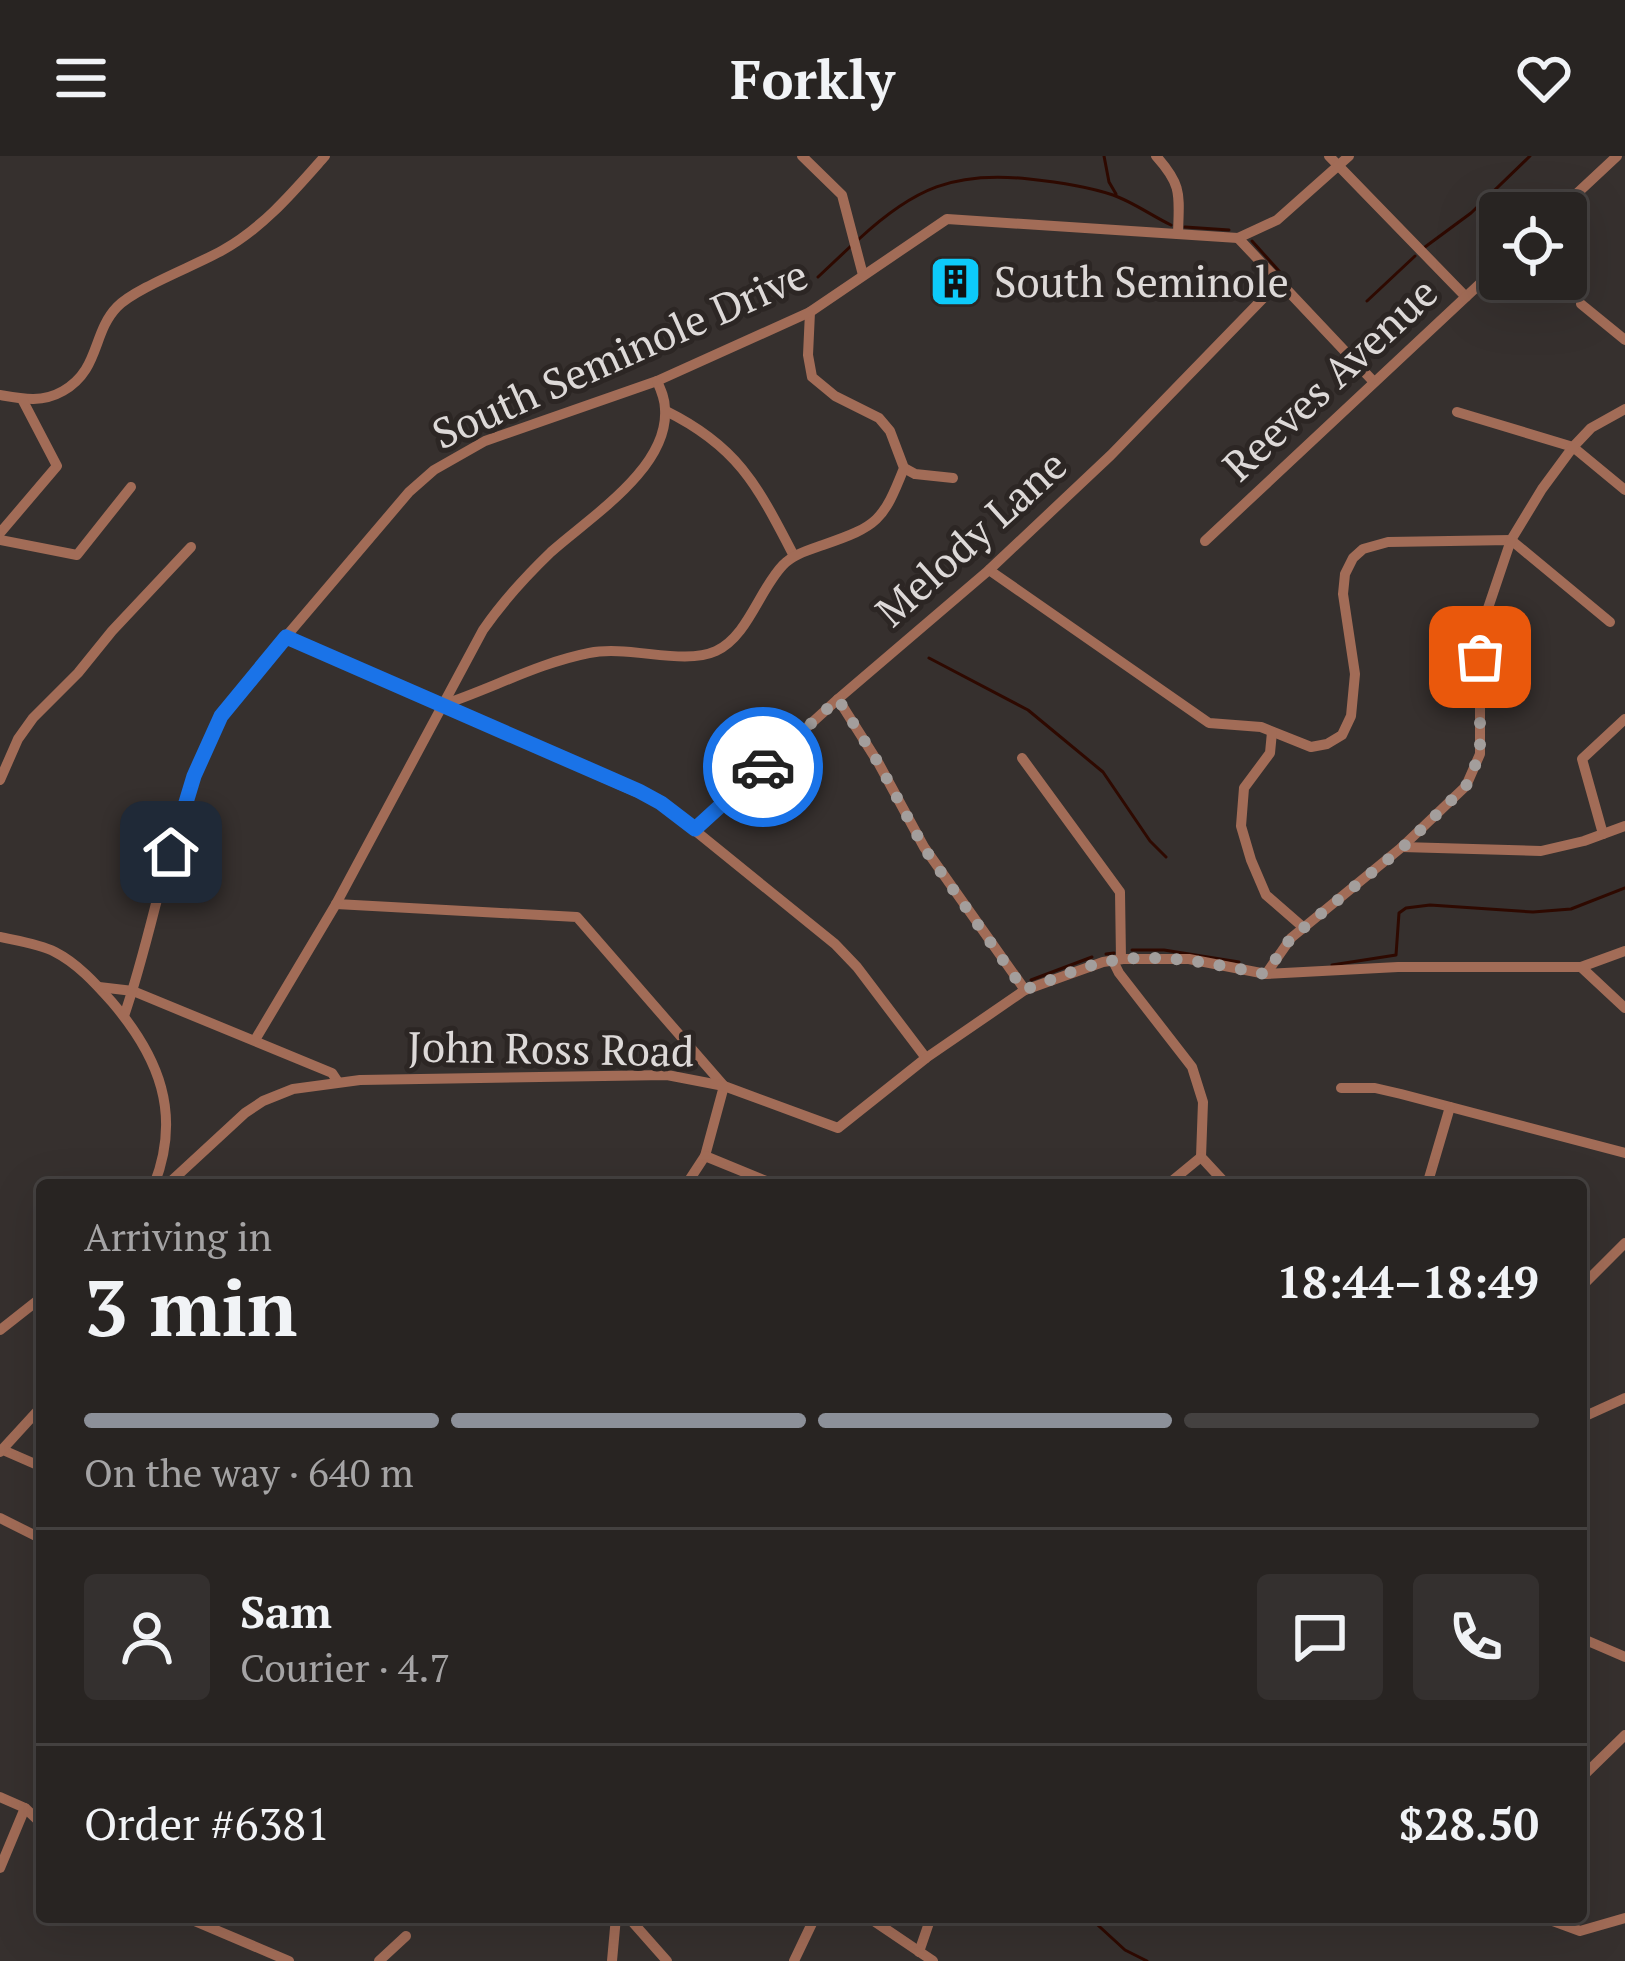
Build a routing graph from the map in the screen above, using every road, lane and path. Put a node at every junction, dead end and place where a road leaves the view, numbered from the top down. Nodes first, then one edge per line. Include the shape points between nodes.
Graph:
1 (325, 156) edge
2 (802, 156) edge
3 (1156, 156) edge
4 (1329, 156) edge
5 (1349, 156) edge
6 (1617, 156) edge
7 (1338, 166) junction
8 (1578, 192) edge
9 (1178, 234) junction
10 (1238, 238) junction
11 (863, 275) junction
12 (1278, 283) junction
13 (1479, 285) edge
14 (1466, 297) junction
15 (1581, 304) dead end
16 (810, 312) junction
17 (1625, 340) edge
18 (657, 381) junction
19 (1373, 381) junction
20 (0, 395) edge
21 (22, 399) junction
22 (1625, 409) edge
23 (666, 411) junction
24 (1457, 412) dead end
25 (1573, 447) junction
26 (904, 468) junction
27 (953, 478) dead end
28 (130, 487) dead end
29 (1625, 490) edge
30 (0, 537) edge
31 (1511, 540) junction
32 (1205, 541) dead end
33 (191, 547) dead end
34 (794, 556) junction
35 (989, 570) junction
36 (1610, 622) dead end
37 (286, 637) junction
38 (838, 699) junction
39 (442, 705) junction
40 (1625, 719) edge
41 (1272, 732) junction
42 (1022, 758) dead end
43 (0, 780) edge
44 (1625, 826) edge
45 (695, 829) junction
46 (1603, 834) junction
47 (1402, 848) junction
48 (336, 904) junction
49 (1304, 928) junction
50 (0, 937) edge
51 (1625, 951) edge
52 (1117, 960) junction
53 (1581, 967) junction
54 (1265, 974) junction
55 (99, 987) junction
56 (1024, 990) junction
57 (133, 991) junction
58 (1625, 1008) edge
59 (124, 1016) junction
60 (255, 1040) junction
61 (926, 1058) junction
62 (338, 1082) junction
63 (724, 1086) junction
64 (1341, 1088) dead end
65 (1450, 1107) junction
66 (1625, 1154) edge
67 (705, 1156) junction
68 (1201, 1156) junction
69 (156, 1179) edge
70 (174, 1179) edge
71 (690, 1179) edge
72 (761, 1179) edge
73 (1174, 1179) edge
74 (1222, 1179) edge
75 (1429, 1179) edge
76 (1625, 1244) edge
77 (1587, 1280) edge
78 (36, 1302) edge
79 (0, 1330) edge
80 (1625, 1398) edge
81 (36, 1413) edge
82 (1587, 1415) edge
83 (1, 1451) edge
84 (36, 1465) edge
85 (0, 1518) edge
86 (36, 1536) edge
87 (1587, 1641) edge
88 (1625, 1657) edge
89 (1625, 1735) edge
90 (1587, 1772) edge
91 (0, 1797) edge
92 (26, 1808) junction
93 (36, 1818) edge
94 (0, 1868) edge
95 (1625, 1918) edge
96 (199, 1923) edge
97 (615, 1923) edge
98 (633, 1923) edge
99 (812, 1923) edge
100 (877, 1923) edge
101 (930, 1923) edge
102 (1558, 1923) edge
103 (406, 1936) dead end
104 (919, 1952) junction
105 (290, 1961) edge
106 (379, 1961) edge
107 (612, 1961) edge
108 (667, 1961) edge
109 (794, 1961) edge
110 (933, 1961) edge

1 - 21 street via 253,230 123,301 78,380 40,400
2 - 11 street via 842,195
3 - 9 street via 1179,191
4 - 7 street
5 - 7 street
6 - 8 street
7 - 10 street via 1277,220
7 - 14 street
9 - 10 street, South Seminole Drive
9 - 11 street, South Seminole Drive via 947,219
10 - 12 street
11 - 16 street, South Seminole Drive
12 - 19 street
12 - 35 street, Melody Lane
13 - 14 street, Reeves Avenue
14 - 19 street, Reeves Avenue
15 - 17 street
16 - 18 street, South Seminole Drive
16 - 26 street via 812,377 879,418
18 - 23 street
18 - 37 street, South Seminole Drive via 484,441 434,470
19 - 32 street, Reeves Avenue
20 - 21 street
21 - 30 street via 57,466
22 - 25 street
23 - 34 street via 741,466
23 - 39 street via 640,472 507,596
24 - 25 street
25 - 29 street
25 - 31 street
26 - 27 street
26 - 34 street via 888,507 864,530
28 - 30 street via 77,554
31 - 36 street
31 - 41 street via 1363,549 1345,574 1343,594 1352,716 1327,745
31 - 47 street via 1484,620 1474,773
33 - 43 street via 33,718
34 - 39 street via 722,649 698,657 589,653
35 - 38 street, Melody Lane
35 - 41 street via 1210,723
37 - 39 street
37 - 57 street, South Seminole Drive via 207,744
38 - 45 street, Melody Lane
38 - 56 street via 924,848
39 - 45 street via 639,791
39 - 48 street
40 - 46 street via 1582,758
41 - 49 street via 1270,753 1244,788 1241,826 1266,895
42 - 52 street via 1120,892
44 - 46 street
45 - 61 street via 835,944
46 - 47 street via 1541,851
47 - 49 street
48 - 60 street
48 - 63 street via 577,916
49 - 54 street
50 - 55 street via 55,952
51 - 53 street, John Ross Road
52 - 54 street, John Ross Road via 1189,959
52 - 56 street, John Ross Road
52 - 68 street via 1192,1066 1203,1102
53 - 54 street, John Ross Road
53 - 58 street
55 - 57 street
55 - 59 street
56 - 61 street, John Ross Road
57 - 59 street, South Seminole Drive
57 - 60 street
59 - 69 street via 164,1094 168,1124
60 - 62 street via 332,1072
61 - 63 street, John Ross Road via 838,1128
62 - 63 street, John Ross Road via 668,1076
62 - 70 street, John Ross Road via 262,1101
63 - 67 street
64 - 65 street
65 - 66 street
65 - 75 street
67 - 71 street
67 - 72 street
68 - 73 street
68 - 74 street
76 - 77 street
78 - 79 street
80 - 82 street
81 - 83 street
83 - 84 street
85 - 86 street
87 - 88 street
89 - 90 street
91 - 92 street
92 - 93 street
92 - 94 street
95 - 102 street via 1580,1931
96 - 105 street
97 - 107 street
98 - 108 street
99 - 109 street
100 - 104 street
101 - 104 street
103 - 106 street
104 - 110 street

